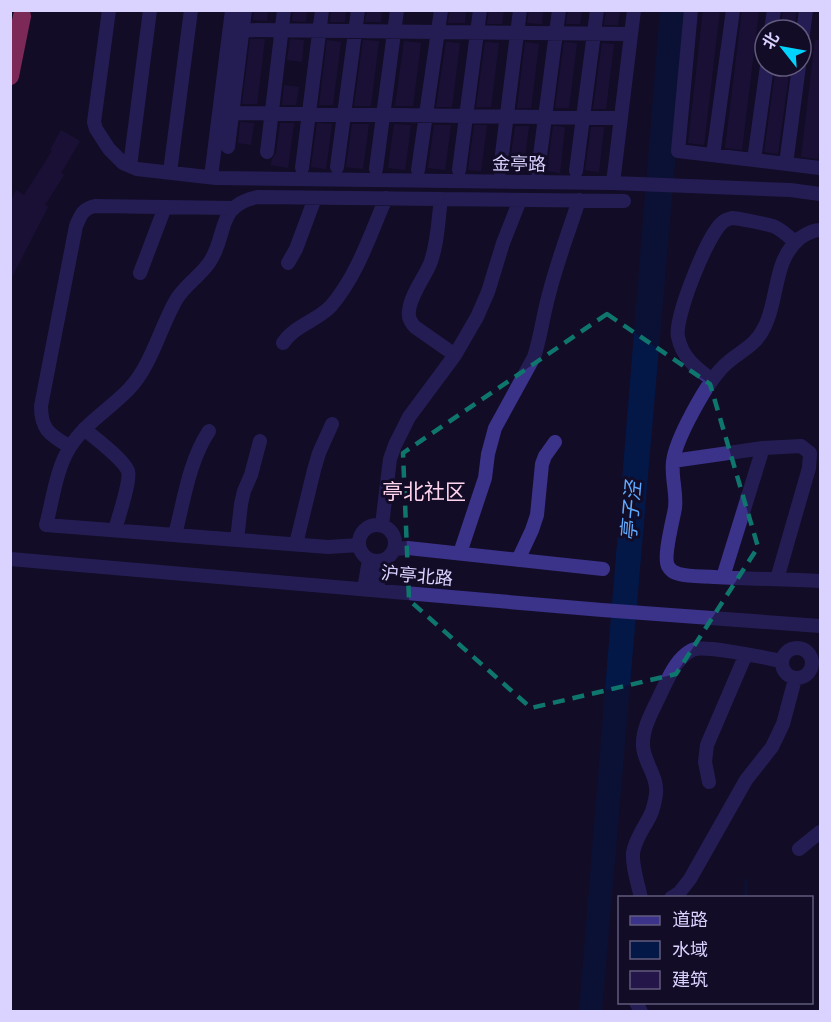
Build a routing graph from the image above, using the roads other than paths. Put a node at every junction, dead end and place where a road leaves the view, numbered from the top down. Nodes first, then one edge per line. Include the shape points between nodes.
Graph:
1 (109, 10) edge
2 (150, 10) edge
3 (191, 10) edge
4 (232, 10) edge
5 (245, 10) edge
6 (284, 10) edge
7 (322, 10) edge
8 (358, 10) edge
9 (397, 10) edge
10 (441, 10) edge
11 (480, 10) edge
12 (520, 10) edge
13 (559, 10) edge
14 (597, 10) edge
15 (634, 10) edge
16 (692, 10) edge
17 (733, 10) edge
18 (22, 16) dead end
19 (243, 30) junction
20 (281, 30) junction
21 (320, 31) junction
22 (356, 31) junction
23 (394, 32) junction
24 (438, 32) junction
25 (477, 33) junction
26 (517, 33) junction
27 (556, 33) junction
28 (593, 34) junction
29 (631, 34) junction
30 (10, 76) edge
31 (764, 78) edge
32 (797, 78) edge
33 (232, 113) junction
34 (272, 113) junction
35 (309, 114) junction
36 (344, 114) junction
37 (383, 115) junction
38 (426, 116) junction
39 (466, 116) junction
40 (507, 117) junction
41 (545, 117) junction
42 (583, 118) junction
43 (621, 118) junction
44 (228, 147) dead end
45 (267, 152) dead end
46 (713, 155) junction
47 (754, 160) junction
48 (786, 164) junction
49 (130, 166) junction
50 (337, 167) dead end
51 (302, 168) dead end
52 (820, 168) edge
53 (376, 169) dead end
54 (418, 170) dead end
55 (459, 170) dead end
56 (500, 170) dead end
57 (538, 171) dead end
58 (576, 171) dead end
59 (170, 172) junction
60 (214, 177) junction
61 (613, 183) junction
62 (820, 194) edge
63 (315, 198) junction
64 (386, 198) junction
65 (441, 199) junction
66 (520, 200) junction
67 (579, 200) junction
68 (624, 201) dead end
69 (165, 207) junction
70 (232, 208) junction
71 (820, 231) edge
72 (795, 242) junction
73 (288, 263) dead end
74 (140, 273) dead end
75 (283, 343) dead end
76 (455, 355) junction
77 (711, 379) junction
78 (332, 423) dead end
79 (84, 429) junction
80 (209, 431) dead end
81 (260, 441) dead end
82 (555, 442) dead end
83 (70, 447) junction
84 (763, 447) junction
85 (673, 461) junction
86 (382, 525) junction
87 (115, 530) junction
88 (174, 535) junction
89 (237, 540) junction
90 (296, 544) junction
91 (359, 545) junction
92 (395, 549) junction
93 (460, 553) junction
94 (10, 559) edge
95 (376, 560) junction
96 (518, 560) junction
97 (603, 569) dead end
98 (723, 577) junction
99 (777, 579) junction
100 (820, 581) edge
101 (371, 590) junction
102 (813, 625) edge
103 (800, 649) junction
104 (746, 654) junction
105 (782, 661) junction
106 (816, 665) edge
107 (795, 679) junction
108 (709, 782) dead end
109 (820, 832) edge
110 (799, 849) dead end
111 (641, 896) edge
112 (673, 896) edge

1 - 49 street via 94,122 109,149
2 - 49 street
3 - 59 street
4 - 60 street
5 - 19 street
6 - 20 street
7 - 21 street
8 - 22 street
9 - 23 street
10 - 24 street
11 - 25 street
12 - 26 street
13 - 27 street
14 - 28 street
15 - 29 street
16 - 46 street via 678,151
17 - 46 street
18 - 30 highway
19 - 20 street
19 - 33 street
20 - 21 street
20 - 34 street
21 - 22 street
21 - 35 street
22 - 23 street
22 - 36 street
23 - 24 street
23 - 37 street
24 - 25 street
24 - 38 street
25 - 26 street
25 - 39 street
26 - 27 street
26 - 40 street
27 - 28 street
27 - 41 street
28 - 29 street
28 - 42 street
29 - 43 street
31 - 47 street
32 - 48 street
33 - 34 street
33 - 44 street
34 - 35 street
34 - 45 street
35 - 36 street
35 - 51 street
36 - 37 street
36 - 50 street
37 - 38 street
37 - 53 street
38 - 39 street
38 - 54 street
39 - 40 street
39 - 55 street
40 - 41 street
40 - 56 street
41 - 42 street
41 - 57 street
42 - 43 street
42 - 58 street
43 - 61 street
46 - 47 street
47 - 48 street
48 - 52 street
49 - 59 street, 金亭路
59 - 60 street, 金亭路
60 - 61 street, 金亭路
61 - 62 street, 金亭路
63 - 64 street
63 - 70 street via 257,197
63 - 73 street
64 - 65 street
64 - 75 street via 345,286 330,307 295,329
65 - 66 street
65 - 76 street via 430,264 408,311 415,327
66 - 67 street
66 - 76 street via 488,292
67 - 68 street
67 - 93 street via 549,292 534,357 495,428 485,478
69 - 70 street
69 - 74 street
69 - 83 street via 95,206 87,208 76,226 41,406 44,428
70 - 79 street via 210,261 177,299 137,379
71 - 72 street
72 - 77 street via 779,271 772,306 756,341
72 - 77 street via 772,226 732,218 715,232 694,274 679,316 677,335 683,353
76 - 86 street via 410,417 395,445
77 - 85 street via 677,445
78 - 90 street via 314,470
79 - 83 street
79 - 87 street via 129,473
80 - 88 street via 200,445
81 - 89 street via 244,491
82 - 96 street via 542,464 537,515
83 - 87 street via 61,466 46,525
84 - 85 street
84 - 98 street
84 - 99 street via 801,446 810,453
85 - 98 street via 676,490 668,566 676,573
86 - 91 street via 365,529
86 - 92 street via 392,532
87 - 88 street
88 - 89 street
89 - 90 street
90 - 91 street
91 - 95 street via 361,551
92 - 93 street
92 - 95 street via 387,558
93 - 96 street
94 - 101 street, 沪亭北路
95 - 101 street
96 - 97 street
98 - 99 street
99 - 100 street
101 - 102 street, 沪亭北路
102 - 103 street
103 - 105 street via 786,652
103 - 106 street
104 - 105 street
104 - 108 street via 706,745
104 - 111 street via 692,650 673,669 650,716 643,746 656,792 651,814 633,851
105 - 107 street via 786,675
106 - 107 street via 805,677
107 - 112 street via 783,724 772,747 746,780 690,879
109 - 110 street

